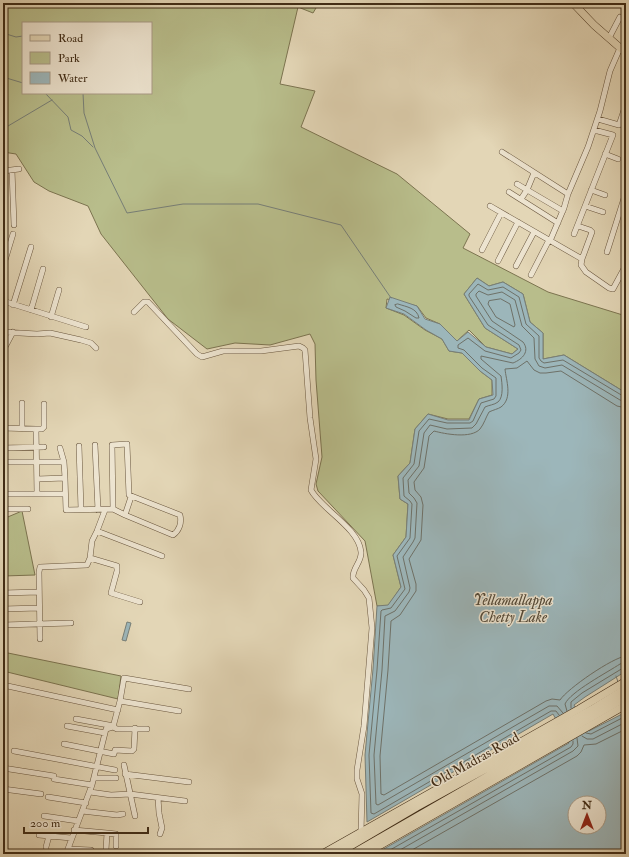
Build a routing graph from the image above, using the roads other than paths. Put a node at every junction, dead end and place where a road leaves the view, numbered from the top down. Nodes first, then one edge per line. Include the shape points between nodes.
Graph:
1 (573, 3) edge
2 (620, 17) dead end
3 (609, 38) junction
4 (623, 50) edge
5 (626, 104) edge
6 (598, 119) junction
7 (594, 130) junction
8 (502, 152) dead end
9 (605, 154) junction
10 (618, 159) dead end
11 (19, 169) dead end
12 (12, 170) junction
13 (3, 171) edge
14 (534, 173) junction
15 (517, 184) dead end
16 (527, 190) junction
17 (591, 190) junction
18 (509, 192) dead end
19 (626, 192) edge
20 (568, 194) junction
21 (605, 195) dead end
22 (521, 199) junction
23 (490, 206) dead end
24 (585, 206) junction
25 (563, 211) junction
26 (501, 212) junction
27 (603, 212) dead end
28 (518, 222) junction
29 (558, 223) junction
30 (14, 225) dead end
31 (578, 226) junction
32 (534, 232) junction
33 (13, 234) dead end
34 (574, 234) dead end
35 (549, 240) junction
36 (31, 247) dead end
37 (482, 250) dead end
38 (607, 252) dead end
39 (582, 259) junction
40 (498, 261) dead end
41 (626, 265) edge
42 (516, 266) dead end
43 (3, 267) edge
44 (43, 269) dead end
45 (530, 275) dead end
46 (59, 290) dead end
47 (3, 301) edge
48 (13, 305) junction
49 (31, 310) junction
50 (134, 312) dead end
51 (52, 317) junction
52 (86, 327) dead end
53 (3, 332) edge
54 (13, 332) junction
55 (96, 348) dead end
56 (5, 370) dead end
57 (22, 403) dead end
58 (44, 404) dead end
59 (3, 428) edge
60 (22, 429) junction
61 (36, 429) junction
62 (95, 445) dead end
63 (79, 446) dead end
64 (36, 447) junction
65 (44, 447) dead end
66 (3, 448) edge
67 (60, 448) dead end
68 (3, 462) edge
69 (37, 462) junction
70 (64, 462) junction
71 (65, 478) junction
72 (37, 479) junction
73 (6, 494) dead end
74 (37, 494) junction
75 (65, 494) junction
76 (131, 497) junction
77 (3, 509) edge
78 (28, 509) dead end
79 (81, 509) junction
80 (113, 509) junction
81 (98, 510) junction
82 (105, 510) junction
83 (125, 515) junction
84 (97, 531) junction
85 (162, 556) dead end
86 (90, 558) junction
87 (39, 592) junction
88 (3, 593) edge
89 (140, 602) dead end
90 (40, 608) junction
91 (3, 609) edge
92 (71, 623) dead end
93 (40, 624) junction
94 (3, 625) edge
95 (40, 639) dead end
96 (626, 681) edge
97 (3, 685) edge
98 (189, 689) dead end
99 (626, 689) edge
100 (626, 697) edge
101 (120, 700) junction
102 (626, 705) edge
103 (118, 710) junction
104 (179, 710) dead end
105 (584, 718) junction
106 (76, 719) dead end
107 (67, 726) dead end
108 (114, 726) junction
109 (135, 728) junction
110 (147, 729) dead end
111 (559, 732) junction
112 (105, 733) junction
113 (64, 744) dead end
114 (14, 751) dead end
115 (100, 751) junction
116 (124, 765) dead end
117 (97, 767) junction
118 (3, 768) edge
119 (115, 770) dead end
120 (125, 774) junction
121 (94, 778) junction
122 (116, 778) dead end
123 (189, 782) dead end
124 (92, 785) junction
125 (3, 789) edge
126 (90, 792) junction
127 (41, 794) dead end
128 (130, 794) junction
129 (48, 797) dead end
130 (158, 798) junction
131 (185, 801) dead end
132 (86, 803) junction
133 (82, 811) junction
134 (123, 814) dead end
135 (44, 816) dead end
136 (135, 816) dead end
137 (78, 821) junction
138 (74, 830) junction
139 (361, 832) junction
140 (107, 833) junction
141 (160, 834) dead end
142 (40, 835) dead end
143 (49, 836) junction
144 (71, 838) junction
145 (116, 846) dead end
146 (46, 847) dead end
147 (91, 850) dead end
148 (106, 850) dead end
149 (359, 850) edge
150 (67, 851) edge
151 (322, 854) edge
152 (336, 854) edge

1 - 3 main road
2 - 3 street
3 - 4 main road
4 - 6 street via 610,71
5 - 6 street via 619,125
6 - 7 street
7 - 9 street via 613,135
7 - 20 street
8 - 14 street
9 - 10 street
9 - 17 street
11 - 12 street
12 - 13 street
12 - 30 street
14 - 16 street
14 - 20 street
15 - 16 street
16 - 22 street
16 - 25 street
17 - 21 street
17 - 24 street
18 - 22 street
19 - 38 street
20 - 25 street
22 - 29 street
23 - 26 street
24 - 27 street
24 - 31 street
25 - 29 street
26 - 28 street
26 - 37 street
28 - 32 street
28 - 40 street
29 - 35 street
31 - 34 street
31 - 39 street via 592,232
32 - 35 street
32 - 42 street
33 - 43 street
35 - 39 street
35 - 45 street
36 - 48 street
39 - 41 street via 583,269 611,289 615,288
44 - 49 street
46 - 51 street
47 - 48 street
48 - 49 street
49 - 51 street
50 - 139 street via 144,302 148,302 200,356 229,350 261,351 299,346 304,350 316,459 311,490 358,542 361,556 353,571 353,578 367,594 371,607 372,628 363,733 356,770 362,794
51 - 52 street
53 - 54 street
54 - 55 street via 68,336 91,343
54 - 56 street via 5,347
57 - 60 street
58 - 61 street via 44,427
59 - 60 street
60 - 61 street
61 - 64 street
62 - 81 street
63 - 79 street
64 - 65 street
64 - 66 street
64 - 69 street
67 - 70 street
68 - 69 street
69 - 70 street
69 - 72 street
70 - 71 street
71 - 72 street
71 - 75 street
72 - 74 street
73 - 74 street
74 - 75 street
75 - 79 street via 66,510
76 - 80 street via 126,444 112,445
76 - 83 street
76 - 83 street via 180,515 181,521 173,535
77 - 78 street
79 - 81 street
80 - 82 street
80 - 83 street
81 - 82 street
82 - 84 street
84 - 85 street
84 - 86 street via 92,541
86 - 87 street via 87,565 40,567
86 - 89 street via 117,566 111,593
87 - 88 street
87 - 90 street
90 - 91 street
90 - 93 street
92 - 93 street
93 - 94 street
93 - 95 street
96 - 105 main road
97 - 103 street
98 - 101 street via 124,678
99 - 105 highway, Old Madras Road
100 - 105 highway, Old Madras Road
101 - 103 street
101 - 104 street
102 - 105 main road
103 - 108 street
105 - 111 highway, Old Madras Road
105 - 111 main road
106 - 108 street
107 - 112 street
108 - 109 street via 117,729
108 - 112 street via 106,729
109 - 110 street
109 - 115 street via 134,750 115,750 114,754
111 - 139 main road
111 - 149 highway, Old Madras Road via 400,830
111 - 149 highway, Old Madras Road via 416,807
112 - 115 street
113 - 115 street
114 - 117 street
115 - 117 street
116 - 120 street
117 - 119 street
117 - 121 street
118 - 124 street
120 - 123 street
120 - 128 street
121 - 122 street
121 - 124 street
124 - 126 street
125 - 127 street
126 - 128 street
126 - 132 street
128 - 130 street
128 - 136 street
129 - 132 street
130 - 131 street
130 - 141 street via 162,828
132 - 133 street
133 - 134 street
133 - 137 street
135 - 137 street
137 - 138 street
138 - 140 street
138 - 144 street
139 - 151 main road
140 - 145 street via 116,834
140 - 148 street
142 - 143 street
143 - 144 street
143 - 146 street
144 - 150 street
147 - 150 street
149 - 152 highway, Old Madras Road

